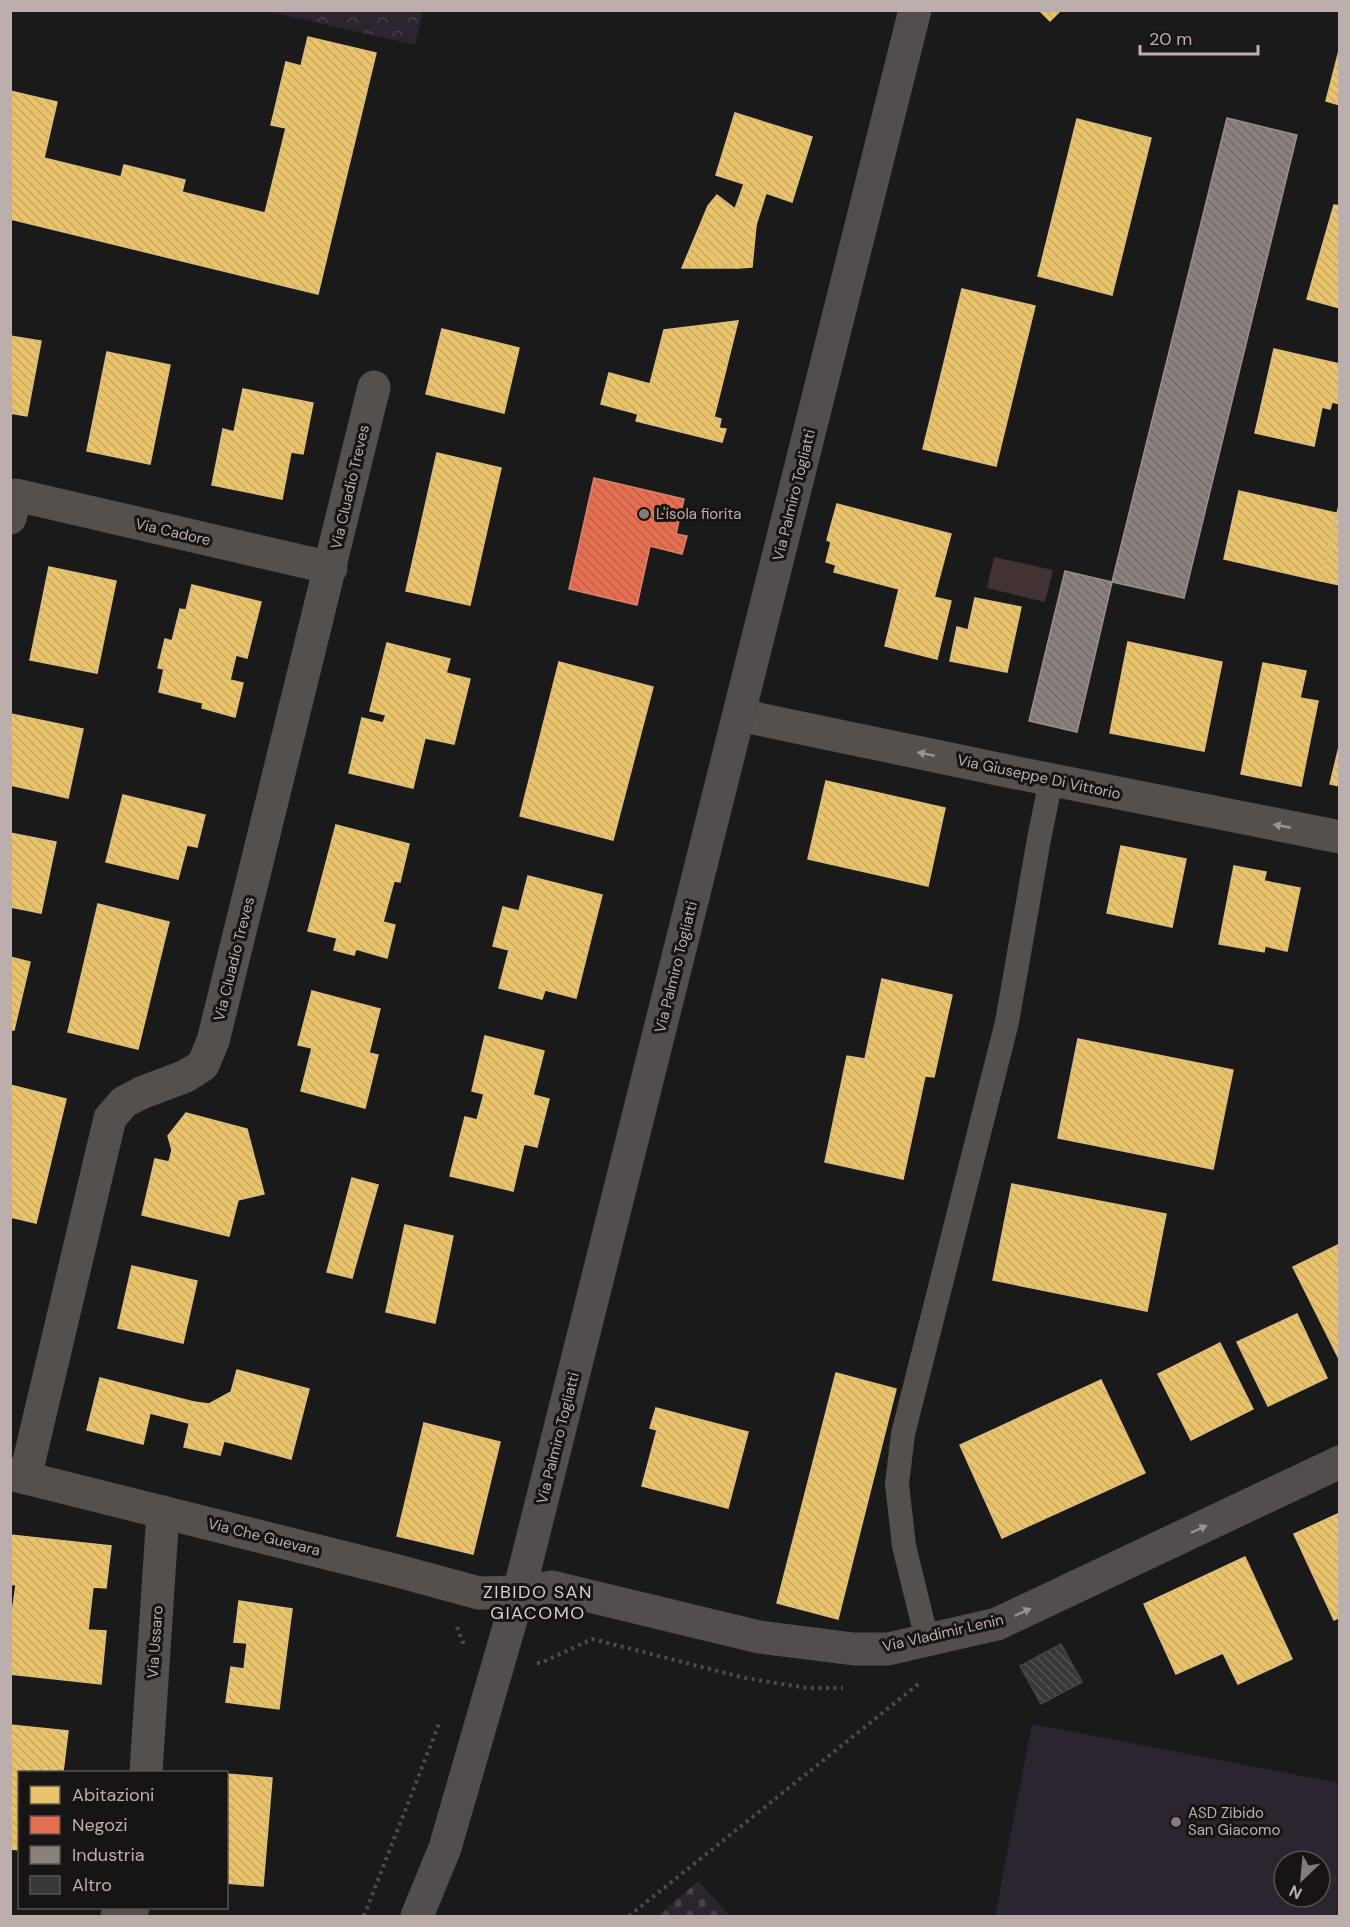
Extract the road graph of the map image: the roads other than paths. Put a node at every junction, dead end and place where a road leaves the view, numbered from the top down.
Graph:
1 (915, 10) edge
2 (374, 387) dead end
3 (12, 502) edge
4 (331, 568) junction
5 (739, 715) junction
6 (1051, 780) junction
7 (1340, 837) edge
8 (1340, 1462) edge
9 (18, 1476) edge
10 (163, 1512) junction
11 (519, 1592) junction
12 (927, 1640) junction
13 (146, 1771) edge
14 (131, 1909) edge
15 (117, 1917) edge
16 (417, 1917) edge

1 - 5 street, Via Palmiro Togliatti
2 - 4 street, Via Cluadio Treves
3 - 4 street, Via Cadore
4 - 9 street, Via Cluadio Treves
6 -> 5 street, Via Giuseppe Di Vittorio
5 - 11 street, Via Palmiro Togliatti
7 -> 6 street, Via Giuseppe Di Vittorio
6 - 12 lane
12 -> 8 street, Via Vladimir Lenin
9 - 10 street, Via Che Guevara
10 - 11 street, Via Che Guevara
10 - 13 street, Via Ussaro
11 - 12 street, Via Vladimir Lenin
11 - 16 street, Via Palmiro Togliatti
14 - 15 street

